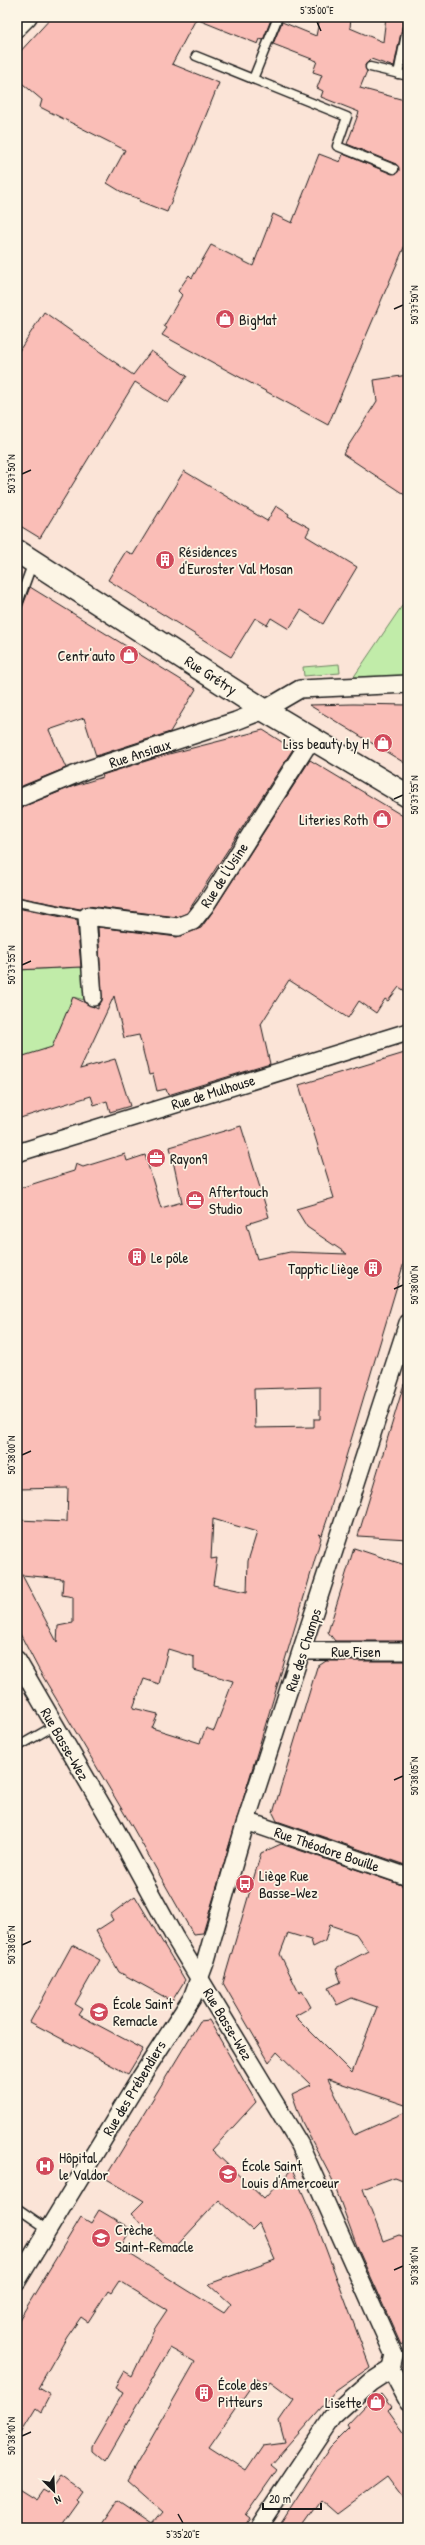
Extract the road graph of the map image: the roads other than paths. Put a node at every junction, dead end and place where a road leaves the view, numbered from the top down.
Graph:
1 (28, 17) edge
2 (278, 17) edge
3 (408, 24) edge
4 (17, 28) edge
5 (196, 56) dead end
6 (370, 67) dead end
7 (398, 74) junction
8 (408, 76) edge
9 (254, 79) junction
10 (394, 169) dead end
11 (25, 556) edge
12 (17, 606) edge
13 (408, 684) edge
14 (264, 710) junction
15 (312, 738) junction
16 (408, 796) edge
17 (17, 799) edge
18 (17, 902) edge
19 (87, 916) junction
20 (93, 997) dead end
21 (408, 1032) edge
22 (17, 1152) edge
23 (408, 1323) edge
24 (303, 1651) junction
25 (408, 1651) edge
26 (17, 1660) edge
27 (54, 1726) junction
28 (19, 1746) dead end
29 (246, 1821) junction
30 (408, 1877) edge
31 (200, 1977) junction
32 (17, 2208) edge
33 (50, 2230) junction
34 (17, 2282) edge
35 (391, 2369) junction
36 (408, 2401) edge
37 (258, 2528) edge

1 - 4 street
2 - 9 lane
3 - 7 lane
5 - 9 lane
6 - 7 lane
7 - 8 lane
9 - 10 lane
11 - 12 lane
11 - 14 street, Rue Grétry
13 - 14 street, Rue Ansiaux
14 - 15 street, Rue Grétry
14 - 17 street, Rue Ansiaux
15 - 16 street, Rue Grétry
15 - 19 street, Rue de l'Usine
18 - 19 lane, Rue de l'Usine
19 - 20 street
21 - 22 street, Rue de Mulhouse
23 - 24 street, Rue des Champs
24 - 25 street, Rue Fisen
24 - 29 street, Rue des Champs
26 - 27 street, Rue Basse-Wez
27 - 28 lane
27 - 31 street, Rue Basse-Wez
29 - 30 street, Rue Théodore Bouille
29 - 31 street, Rue des Champs
31 - 33 street, Rue des Prébendiers
31 - 35 street, Rue Basse-Wez
32 - 33 lane
33 - 34 street, Rue des Prébendiers
35 - 36 street
35 - 37 street

